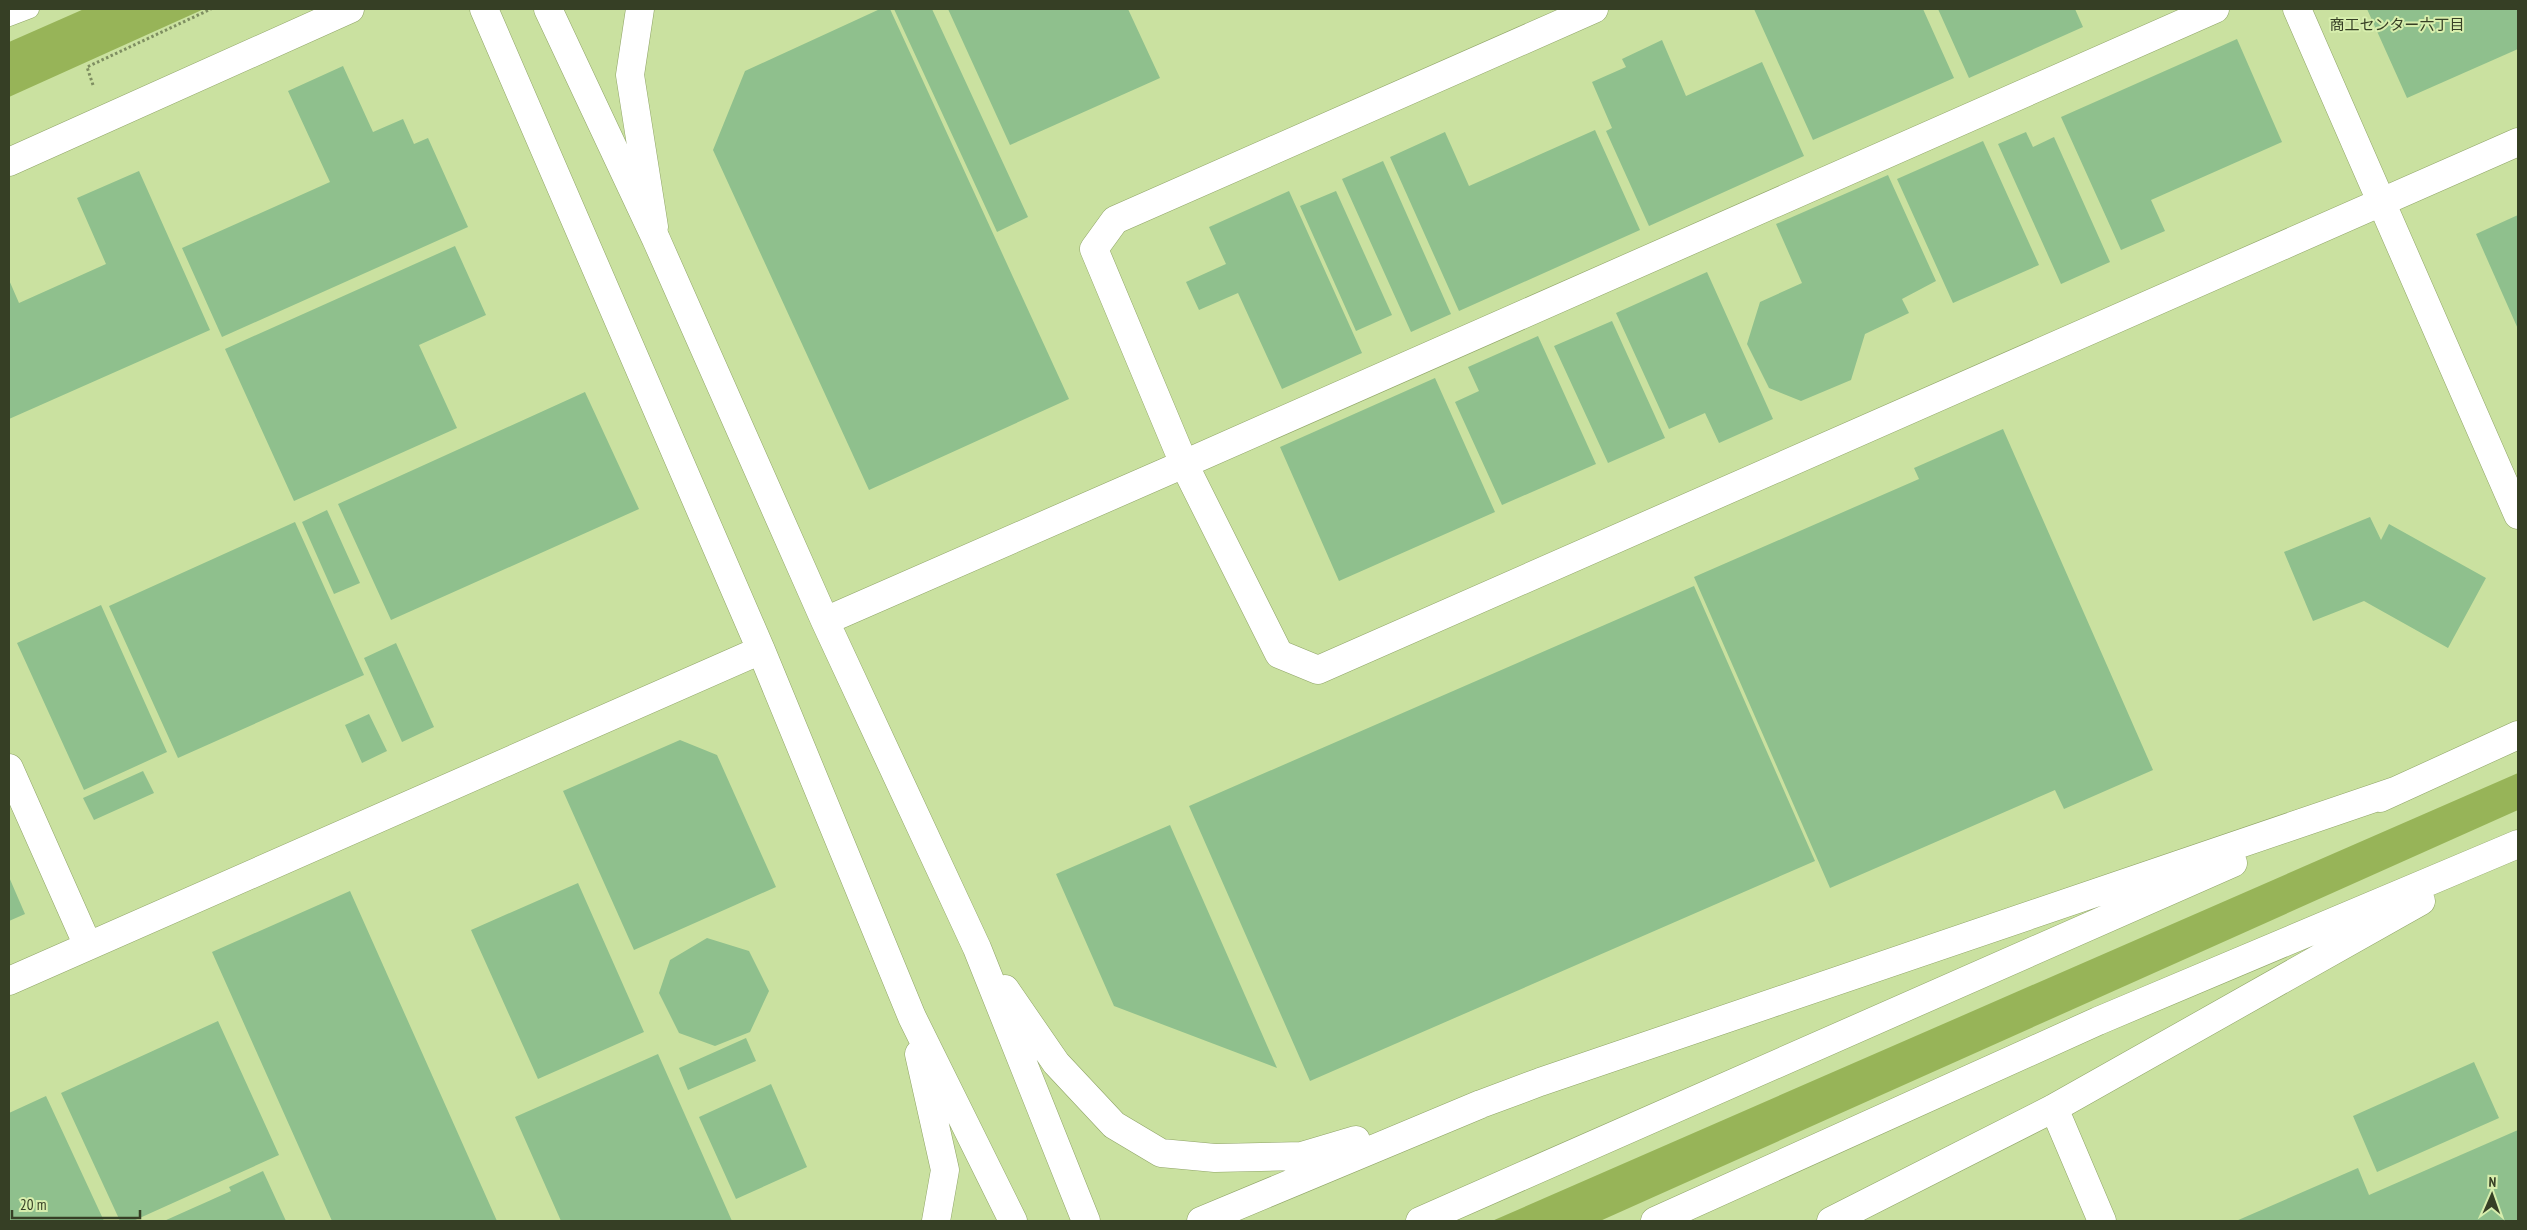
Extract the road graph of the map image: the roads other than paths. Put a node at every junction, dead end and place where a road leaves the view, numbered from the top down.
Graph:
1 (30, 9) edge
2 (350, 9) edge
3 (484, 9) edge
4 (548, 9) edge
5 (640, 9) edge
6 (1594, 9) edge
7 (2215, 9) edge
8 (2297, 9) edge
9 (9, 17) edge
10 (2518, 142) edge
11 (9, 162) edge
12 (2381, 202) junction
13 (656, 239) junction
14 (1184, 464) junction
15 (2518, 515) edge
16 (825, 621) junction
17 (761, 650) junction
18 (2518, 735) edge
19 (9, 768) edge
20 (2395, 791) junction
21 (2518, 845) edge
22 (88, 946) junction
23 (977, 948) junction
24 (9, 981) edge
25 (912, 1017) junction
26 (1481, 1104) junction
27 (2054, 1108) junction
28 (936, 1221) edge
29 (1013, 1221) edge
30 (1086, 1221) edge
31 (1201, 1221) edge
32 (1420, 1221) edge
33 (1655, 1221) edge
34 (1831, 1221) edge
35 (2102, 1221) edge

1 - 9 lane
2 - 11 street
3 - 17 street
4 - 13 street
5 - 13 street
6 - 14 street
7 - 14 street
8 - 12 street
10 - 12 street
12 - 14 street
12 - 15 street
13 - 16 street
14 - 16 street
16 - 23 street
17 - 22 street
17 - 25 street
18 - 20 street
19 - 22 street
20 - 26 street
20 - 32 street
21 - 27 street
21 - 33 street
22 - 24 street
23 - 26 street
23 - 30 street
25 - 28 street
25 - 29 street
26 - 31 street
27 - 34 street
27 - 35 street

